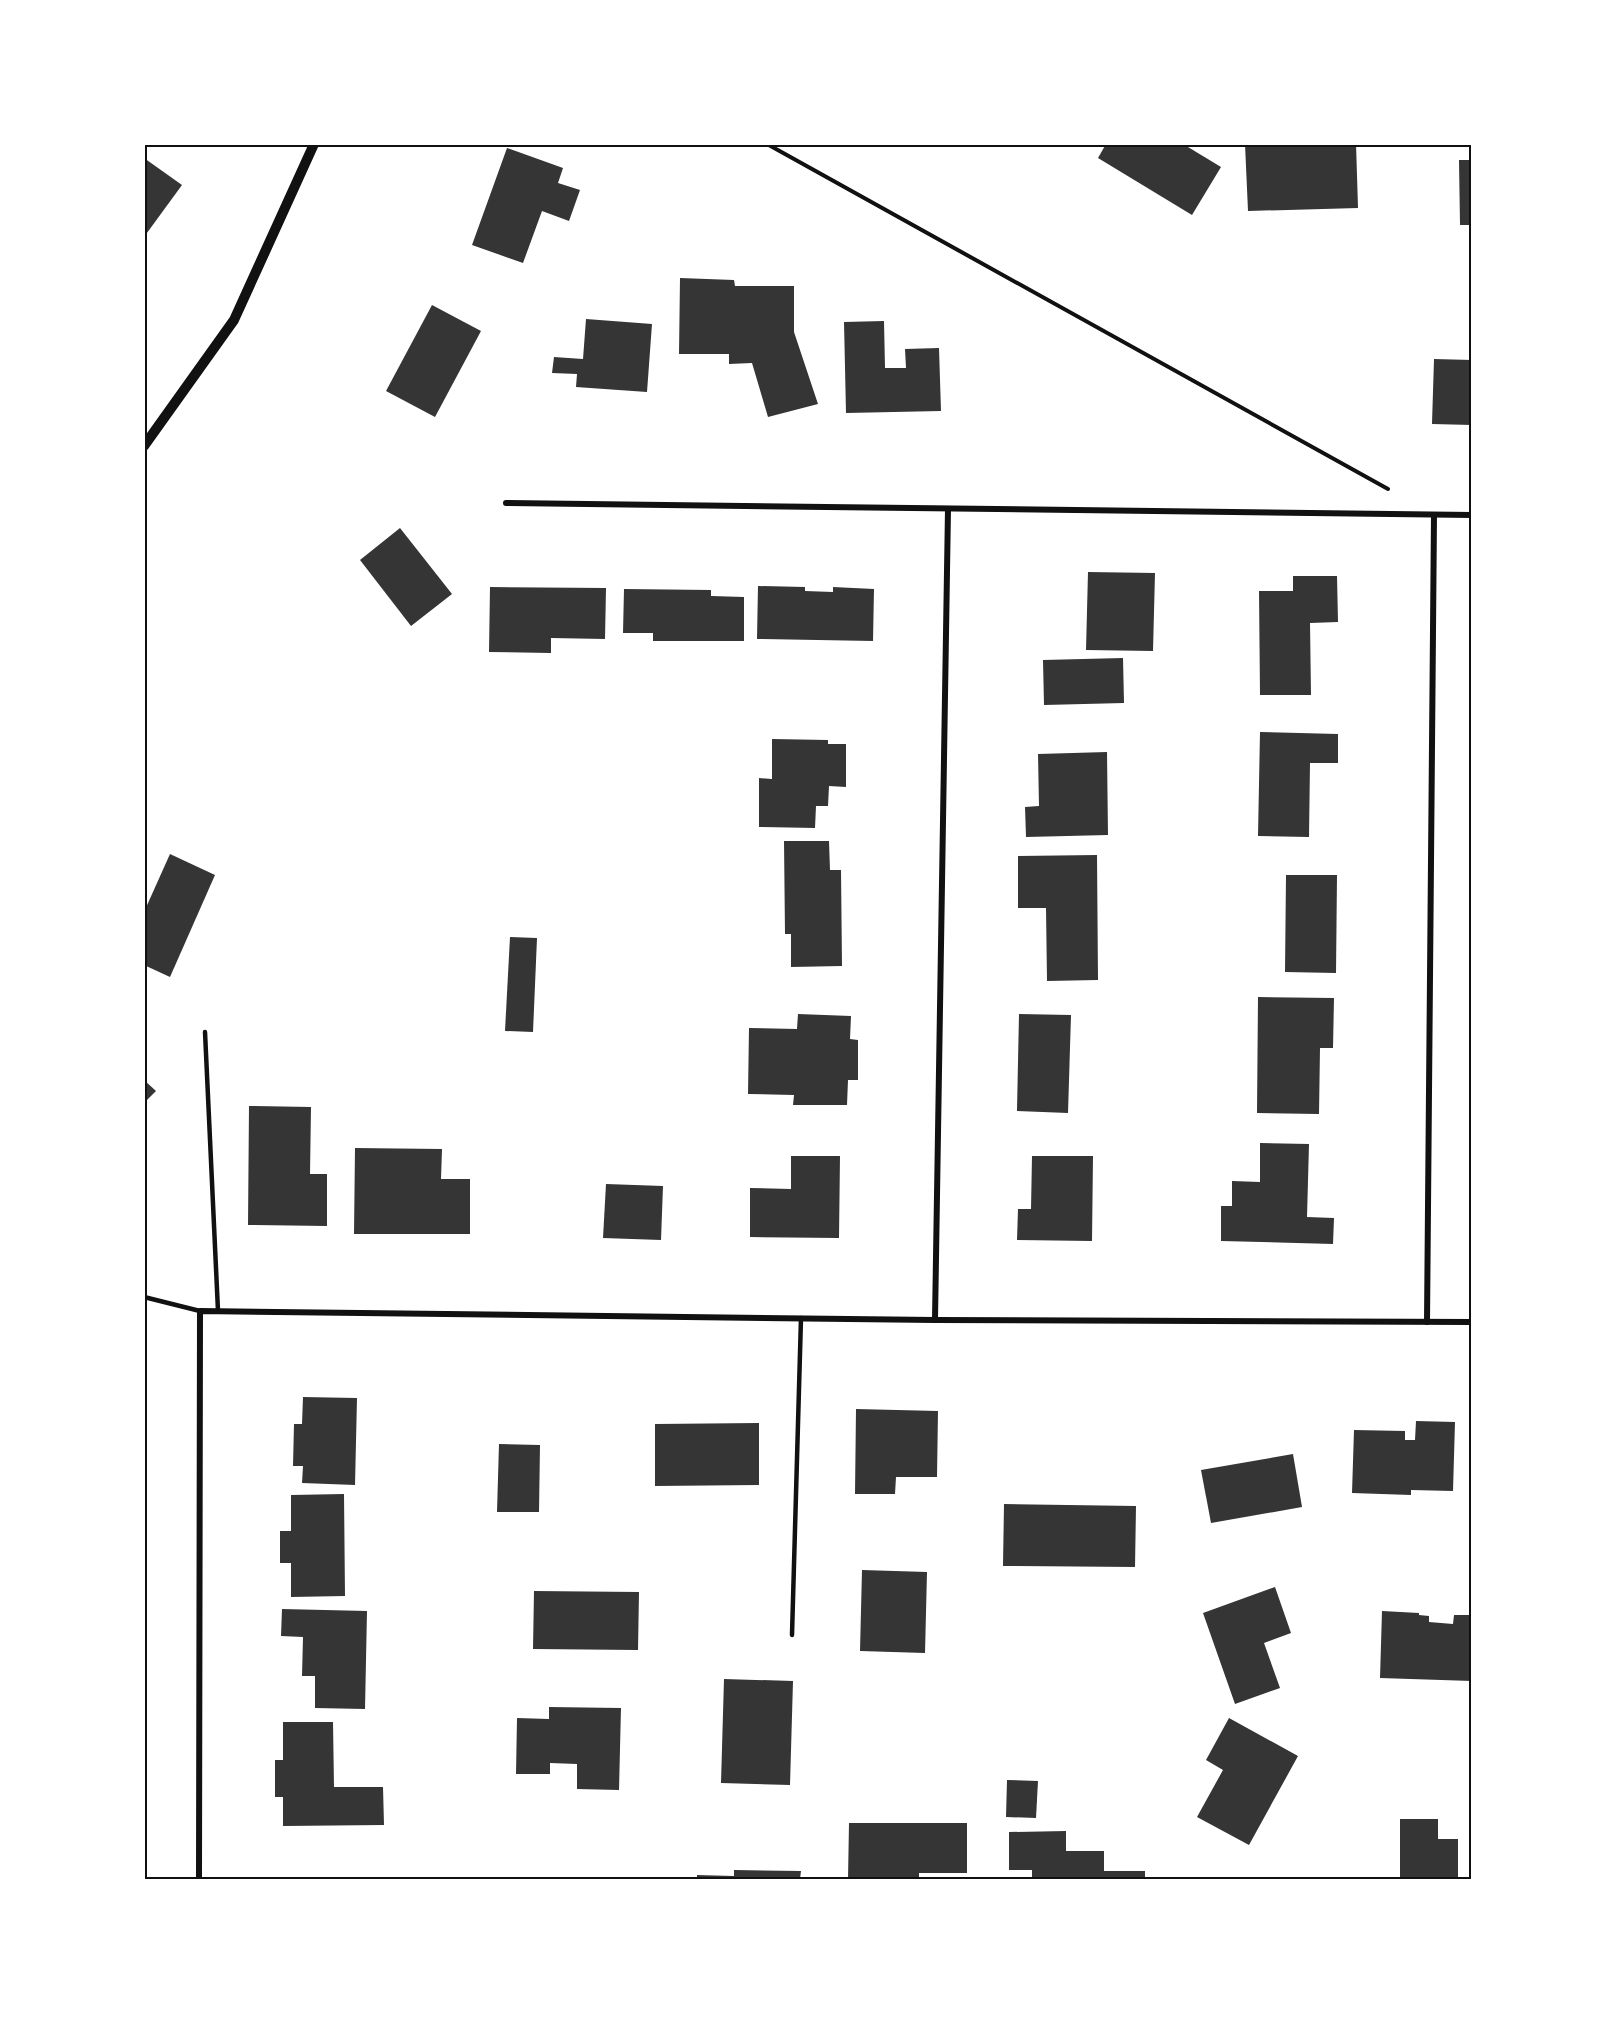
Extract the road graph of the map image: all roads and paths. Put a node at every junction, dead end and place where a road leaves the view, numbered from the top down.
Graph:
1 (314, 144) edge
2 (767, 144) edge
3 (144, 446) edge
4 (1393, 492) dead end
5 (506, 503) dead end
6 (948, 509) junction
7 (1434, 515) junction
8 (1472, 515) edge
9 (205, 1032) dead end
10 (144, 1297) edge
11 (200, 1311) junction
12 (218, 1311) junction
13 (801, 1318) junction
14 (935, 1320) junction
15 (1427, 1322) junction
16 (1472, 1322) edge
17 (792, 1635) dead end
18 (200, 1879) edge

1 - 3 street
2 - 4 path
5 - 6 street
6 - 7 street
6 - 14 street
7 - 8 street
7 - 15 street
9 - 12 lane
10 - 11 lane
11 - 12 street
11 - 18 street
12 - 13 street
13 - 14 street
13 - 17 lane
14 - 15 street
15 - 16 street

